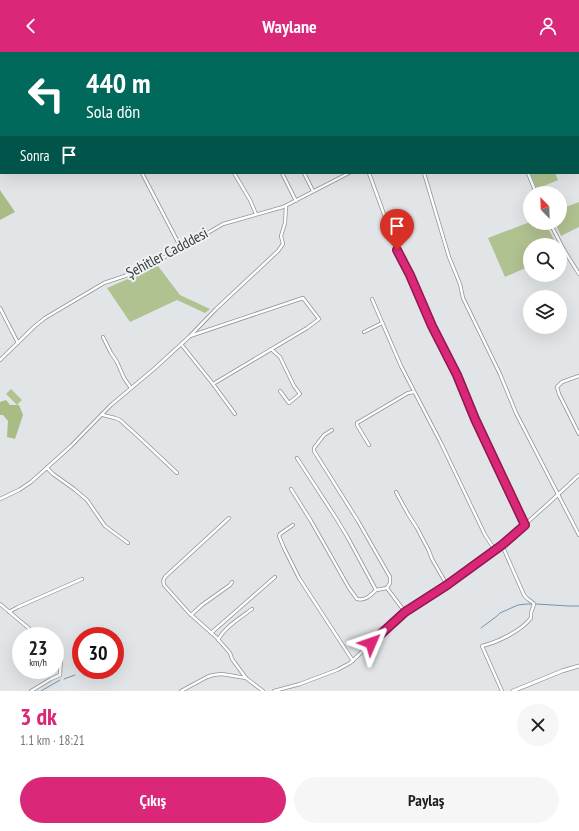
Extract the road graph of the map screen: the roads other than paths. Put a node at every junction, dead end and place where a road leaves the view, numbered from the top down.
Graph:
1 (143, 174) edge
2 (235, 174) edge
3 (282, 174) edge
4 (304, 174) edge
5 (347, 174) edge
6 (369, 174) edge
7 (424, 174) edge
8 (528, 174) edge
9 (533, 186) edge
10 (313, 191) junction
11 (296, 201) junction
12 (286, 206) junction
13 (256, 214) junction
14 (554, 230) edge
15 (181, 248) junction
16 (579, 274) edge
17 (372, 299) dead end
18 (0, 308) edge
19 (382, 323) junction
20 (364, 332) dead end
21 (103, 337) dead end
22 (188, 337) junction
23 (18, 343) junction
24 (181, 344) junction
25 (271, 349) junction
26 (0, 360) edge
27 (579, 376) edge
28 (213, 384) junction
29 (131, 388) junction
30 (280, 391) dead end
31 (414, 392) junction
32 (235, 414) dead end
33 (102, 415) junction
34 (332, 430) dead end
35 (579, 434) edge
36 (369, 445) dead end
37 (296, 458) dead end
38 (47, 468) junction
39 (177, 473) dead end
40 (579, 475) edge
41 (291, 488) dead end
42 (396, 492) dead end
43 (558, 495) junction
44 (0, 499) edge
45 (229, 518) dead end
46 (293, 525) dead end
47 (525, 525) junction
48 (579, 535) edge
49 (128, 543) dead end
50 (502, 545) junction
51 (494, 550) junction
52 (275, 577) dead end
53 (82, 579) dead end
54 (232, 582) dead end
55 (447, 585) junction
56 (387, 588) junction
57 (376, 590) junction
58 (0, 604) edge
59 (252, 609) dead end
60 (9, 612) junction
61 (405, 612) junction
62 (191, 615) junction
63 (27, 627) edge
64 (210, 633) junction
65 (218, 640) junction
66 (352, 661) junction
67 (579, 666) edge
68 (246, 678) junction
69 (51, 679) edge
70 (31, 691) edge
71 (181, 691) edge
72 (263, 691) edge
73 (274, 691) edge
74 (502, 691) edge
75 (513, 691) edge

1 - 15 street
2 - 13 street
3 - 11 street
4 - 10 street
5 - 10 street, Şehitler Cadddesi
6 - 47 street
7 - 43 street
8 - 9 street
10 - 11 street, Şehitler Cadddesi
11 - 12 street, Şehitler Cadddesi
12 - 13 street, Şehitler Cadddesi
12 - 22 street
13 - 15 street, Şehitler Cadddesi
14 - 16 street
15 - 23 street, Şehitler Cadddesi
17 - 19 street
18 - 23 street
19 - 20 street
19 - 31 street
21 - 29 street
22 - 24 street
22 - 25 street
23 - 26 street, Şehitler Cadddesi
24 - 28 street
24 - 29 street
25 - 28 street
25 - 30 street
27 - 35 street
28 - 32 street
29 - 33 street
31 - 36 street
31 - 51 street
33 - 38 street
33 - 39 street
34 - 56 street
37 - 57 street
38 - 44 street
38 - 49 street
40 - 43 street
41 - 57 street
42 - 55 street
43 - 47 street
43 - 48 street
45 - 62 street
46 - 66 street
47 - 50 street
50 - 51 street
50 - 74 street
51 - 55 street
52 - 64 street
53 - 60 street
54 - 62 street
55 - 61 street
56 - 57 street
56 - 61 street
58 - 60 street
59 - 65 street
60 - 63 street
61 - 66 street
62 - 64 street
64 - 65 street
65 - 68 street
66 - 73 street
67 - 75 street
68 - 71 street
68 - 72 street
69 - 70 street

